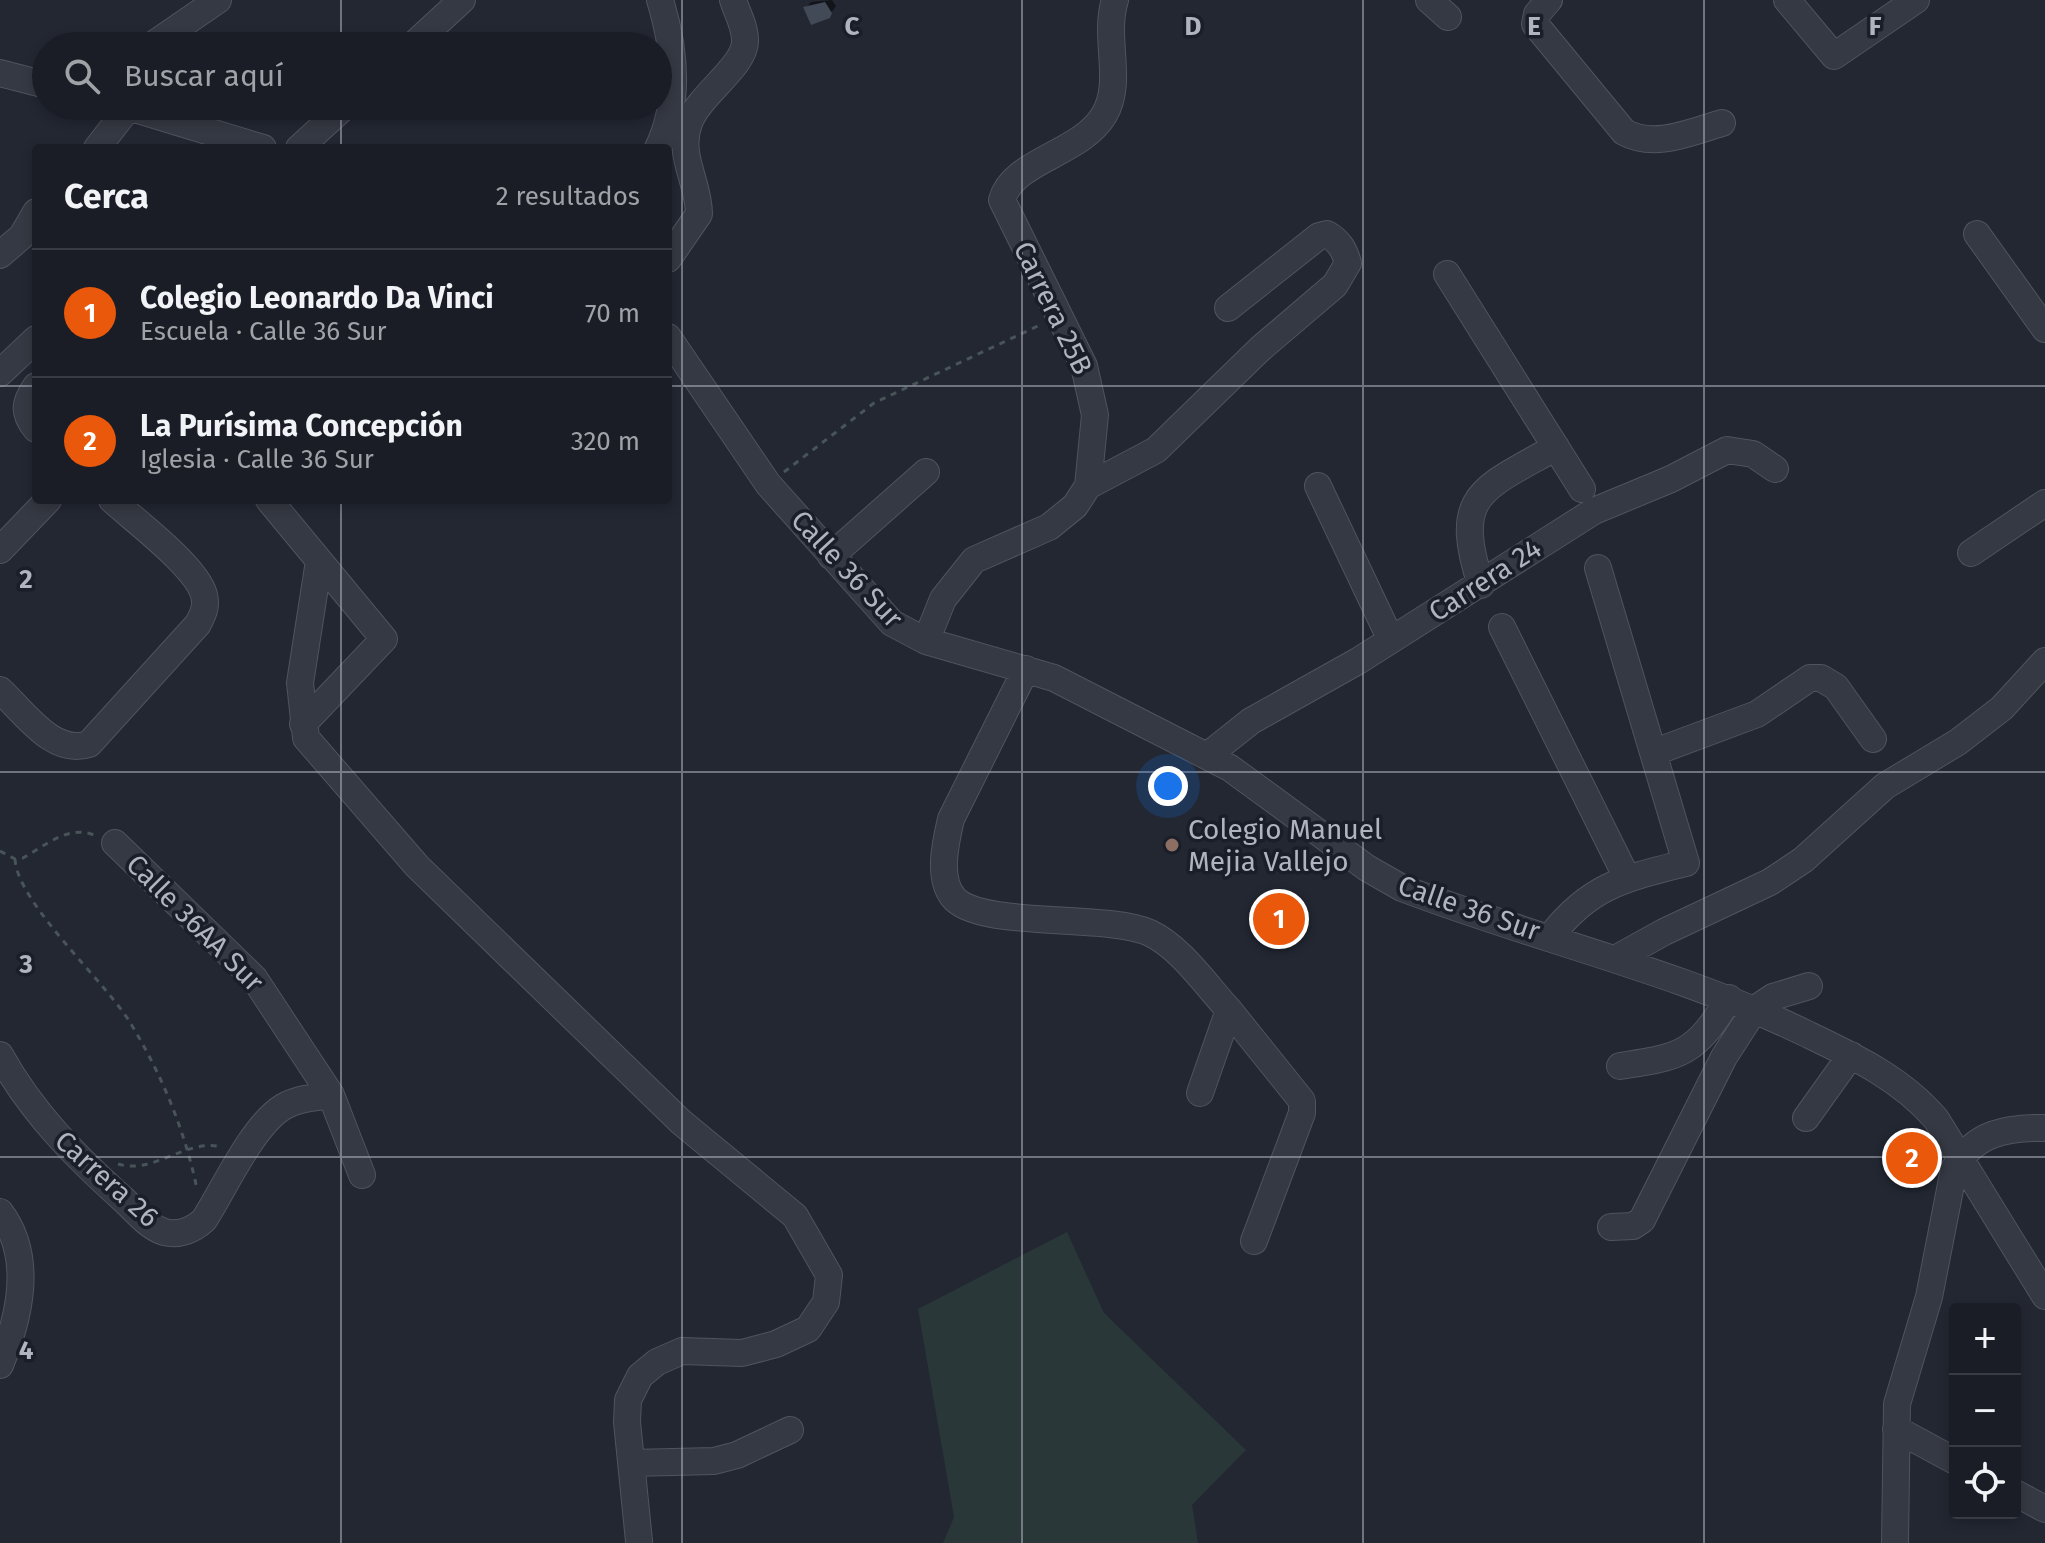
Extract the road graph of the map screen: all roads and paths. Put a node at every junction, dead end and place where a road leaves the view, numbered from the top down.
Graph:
1 (218, 0) edge
2 (462, 0) edge
3 (660, 0) edge
4 (733, 0) edge
5 (1115, 0) edge
6 (1549, 0) edge
7 (1787, 0) edge
8 (1910, 2) edge
9 (171, 32) edge
10 (427, 32) edge
11 (666, 32) edge
12 (672, 63) edge
13 (0, 73) edge
14 (32, 81) edge
15 (672, 105) edge
16 (117, 120) edge
17 (170, 120) edge
18 (330, 120) edge
19 (667, 120) edge
20 (1722, 123) dead end
21 (100, 144) edge
22 (250, 144) edge
23 (303, 144) edge
24 (659, 144) edge
25 (32, 219) edge
26 (1977, 234) dead end
27 (672, 253) edge
28 (0, 255) edge
29 (1447, 274) dead end
30 (1228, 308) dead end
31 (1061, 315) junction
32 (2045, 329) edge
33 (32, 343) edge
34 (672, 343) edge
35 (0, 373) edge
36 (32, 392) edge
37 (32, 423) edge
38 (1556, 447) junction
39 (1775, 469) dead end
40 (926, 472) dead end
41 (768, 484) junction
42 (1088, 486) junction
43 (1318, 486) dead end
44 (1582, 489) dead end
45 (2045, 503) edge
46 (44, 504) edge
47 (116, 504) edge
48 (272, 504) edge
49 (0, 550) edge
50 (1971, 553) dead end
51 (831, 556) junction
52 (319, 561) junction
53 (1598, 568) dead end
54 (1481, 585) junction
55 (1502, 627) dead end
56 (1391, 640) junction
57 (926, 641) junction
58 (2045, 661) edge
59 (1026, 669) junction
60 (0, 690) edge
61 (303, 724) junction
62 (1873, 739) dead end
63 (1655, 752) junction
64 (1207, 756) junction
65 (115, 843) joint
66 (0, 851) edge
67 (15, 859) junction
68 (1627, 878) junction
69 (1551, 936) junction
70 (1617, 958) junction
71 (1809, 986) dead end
72 (1729, 998) junction
73 (1755, 1009) junction
74 (1229, 1010) junction
75 (0, 1055) edge
76 (1851, 1055) junction
77 (1620, 1066) dead end
78 (1200, 1093) dead end
79 (331, 1095) junction
80 (1806, 1118) dead end
81 (2045, 1128) edge
82 (187, 1149) junction
83 (246, 1153) junction
84 (1961, 1155) junction
85 (110, 1162) dead end
86 (362, 1175) dead end
87 (0, 1212) edge
88 (204, 1220) junction
89 (1611, 1227) dead end
90 (1254, 1241) dead end
91 (2045, 1296) edge
92 (0, 1365) edge
93 (1896, 1429) junction
94 (790, 1430) dead end
95 (1949, 1458) edge
96 (631, 1463) junction
97 (2021, 1496) edge
98 (2045, 1509) edge
99 (639, 1541) edge
100 (1895, 1543) edge

1 - 9 street
2 - 10 street
3 - 11 street
4 - 27 street
5 - 31 street, Carrera 25B
6 - 20 street
7 - 8 street
12 - 15 street
13 - 14 street
16 - 21 street
17 - 22 street
18 - 23 street
19 - 24 street
25 - 28 street
26 - 32 street
29 - 38 street
30 - 42 street
31 - 41 path
31 - 42 street, Carrera 25B
33 - 35 street
34 - 41 street, Calle 36 Sur
36 - 37 street
38 - 44 street
38 - 54 street
39 - 54 street, Carrera 24
40 - 51 street
41 - 51 street, Calle 36 Sur
42 - 57 street
43 - 56 street
45 - 50 street
46 - 49 street
47 - 60 street
48 - 52 street
51 - 57 street, Calle 36 Sur
52 - 61 street
52 - 61 street
53 - 63 street
54 - 56 street, Carrera 24
55 - 68 street
56 - 64 street, Carrera 24
57 - 59 street, Calle 36 Sur
58 - 70 street
59 - 64 street, Calle 36 Sur
59 - 74 street
61 - 96 street
62 - 63 street
63 - 68 street
64 - 69 street, Calle 36 Sur
65 - 67 path
65 - 79 street, Calle 36AA Sur
66 - 67 path
67 - 82 path
68 - 69 street
69 - 70 street, Calle 36 Sur
70 - 72 street, Calle 36 Sur
71 - 73 street
72 - 73 street, Calle 36 Sur
72 - 77 street
73 - 76 street, Calle 36 Sur
73 - 89 street
74 - 78 street
74 - 90 street
75 - 88 street, Carrera 26
76 - 80 street
76 - 84 street, Calle 36 Sur
79 - 83 street, Carrera 26
79 - 86 street, Calle 36AA Sur
81 - 84 street
82 - 83 path
82 - 85 path
82 - 88 path
83 - 88 street, Carrera 26
84 - 91 street, Calle 36 Sur
84 - 93 street
87 - 92 street
93 - 95 street
93 - 100 street
94 - 96 street
96 - 99 street
97 - 98 street

